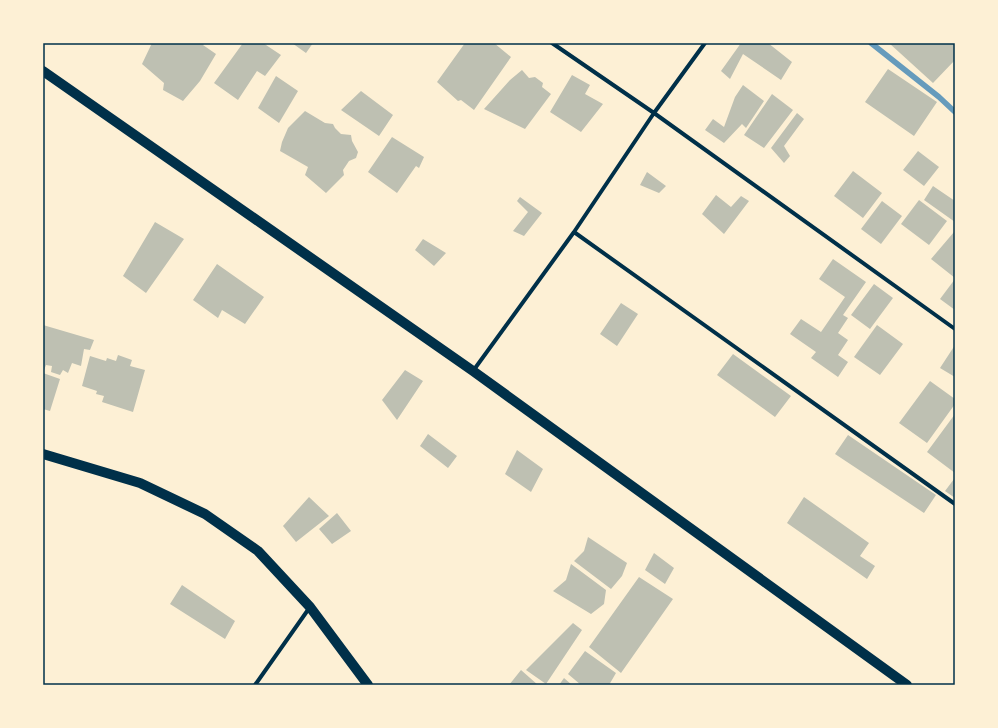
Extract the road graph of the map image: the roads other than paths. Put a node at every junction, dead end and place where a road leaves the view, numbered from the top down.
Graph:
1 (552, 43) edge
2 (705, 43) edge
3 (43, 71) edge
4 (654, 113) junction
5 (574, 232) junction
6 (955, 329) edge
7 (473, 371) junction
8 (43, 454) edge
9 (955, 504) edge
10 (310, 607) junction
11 (255, 685) edge
12 (368, 685) edge
13 (907, 685) edge

1 - 4 street
2 - 4 street
3 - 7 main road
4 - 5 street
4 - 6 street
5 - 7 street
5 - 9 street
7 - 13 main road
8 - 10 main road
10 - 11 street
10 - 12 main road

